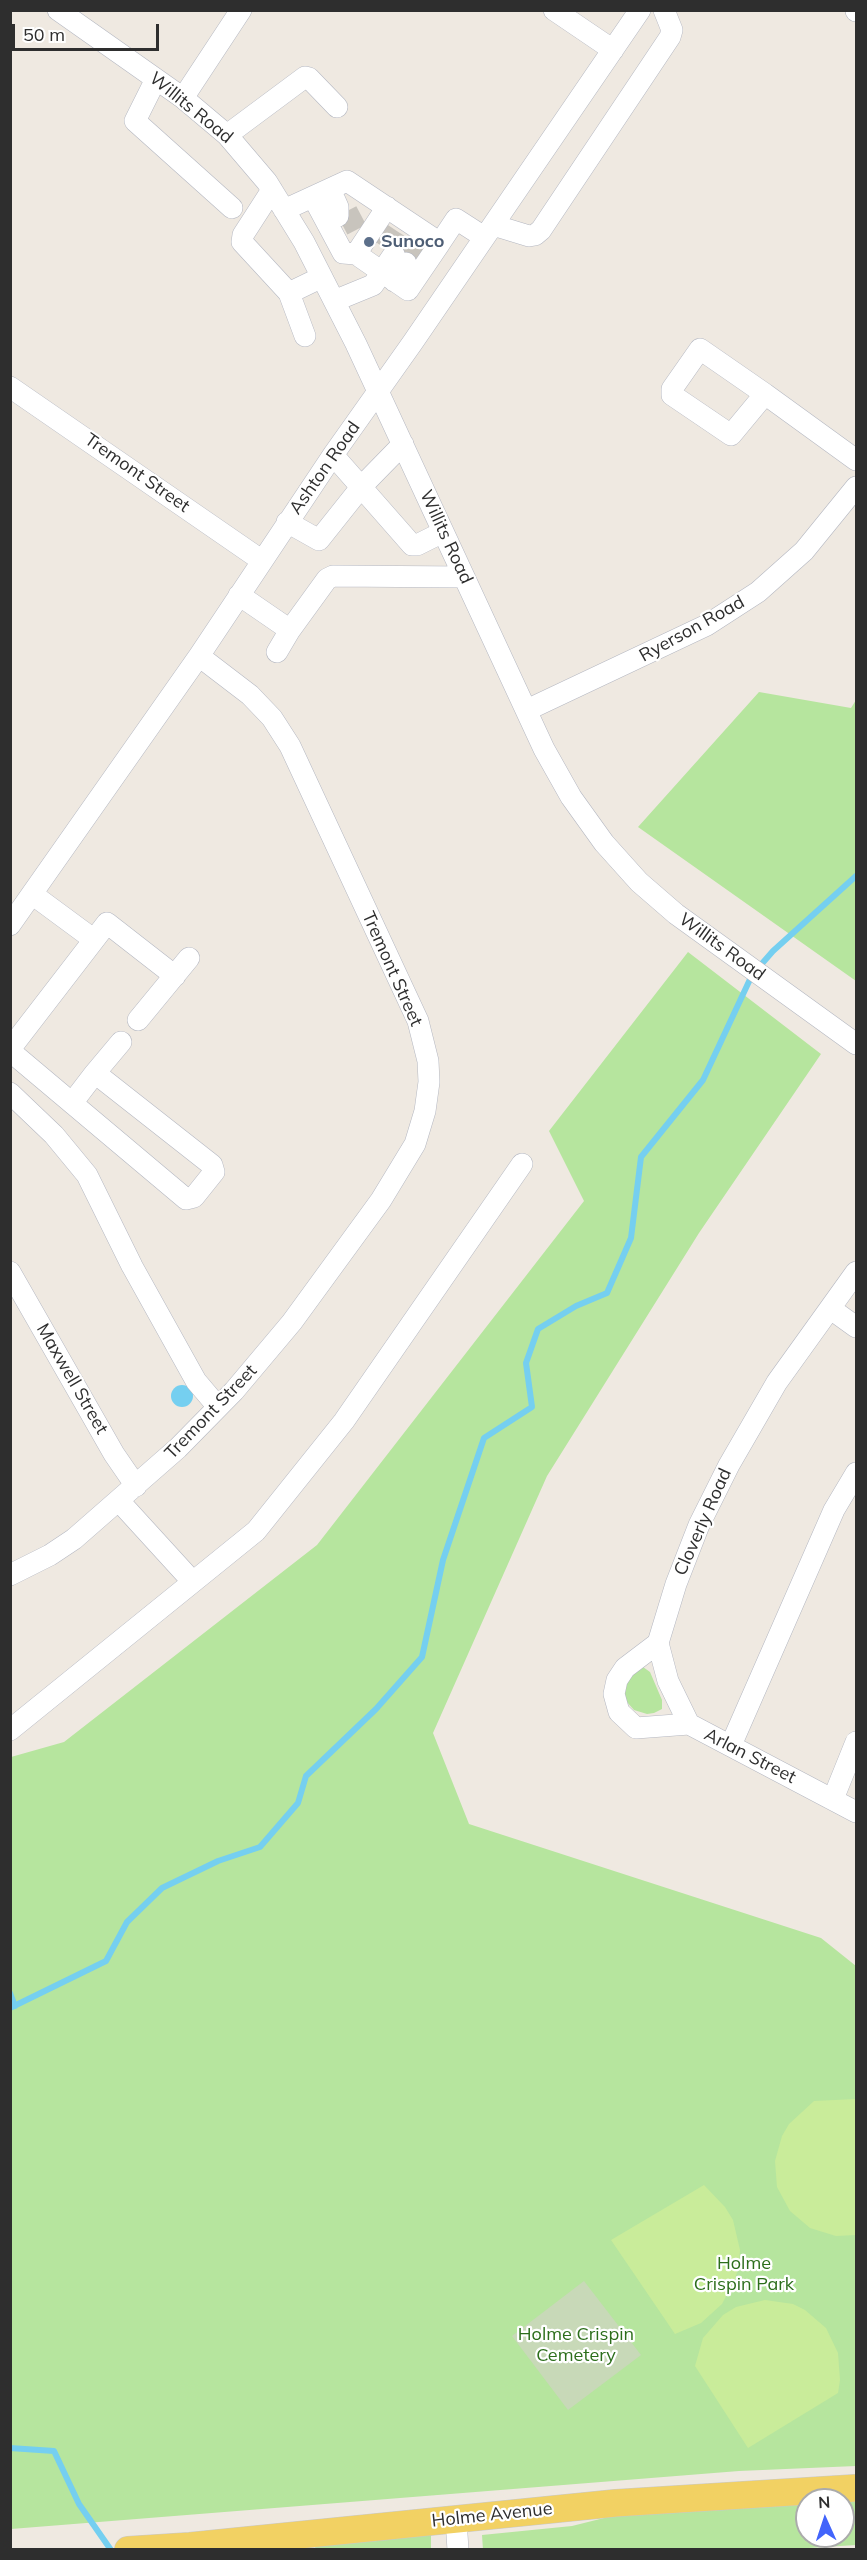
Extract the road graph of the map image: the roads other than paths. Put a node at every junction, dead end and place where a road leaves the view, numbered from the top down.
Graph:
1 (58, 10) edge
2 (241, 10) edge
3 (640, 10) edge
4 (664, 10) edge
5 (557, 11) edge
6 (613, 50) junction
7 (156, 78) junction
8 (183, 98) junction
9 (338, 106) dead end
10 (227, 135) junction
11 (272, 190) junction
12 (333, 204) junction
13 (232, 208) dead end
14 (284, 210) junction
15 (411, 228) junction
16 (489, 231) junction
17 (376, 257) junction
18 (322, 277) junction
19 (289, 293) junction
20 (334, 301) junction
21 (436, 309) junction
22 (305, 336) dead end
23 (10, 387) edge
24 (378, 391) junction
25 (765, 394) dead end
26 (403, 444) junction
27 (333, 455) junction
28 (856, 460) edge
29 (362, 486) junction
30 (856, 487) edge
31 (287, 522) junction
32 (443, 532) junction
33 (261, 560) junction
34 (464, 577) junction
35 (239, 595) junction
36 (290, 630) junction
37 (277, 652) dead end
38 (199, 656) junction
39 (526, 710) junction
40 (32, 894) junction
41 (10, 925) edge
42 (93, 939) junction
43 (189, 958) dead end
44 (175, 976) junction
45 (138, 1020) dead end
46 (121, 1042) dead end
47 (856, 1044) edge
48 (10, 1051) edge
49 (95, 1073) junction
50 (10, 1094) edge
51 (72, 1102) junction
52 (522, 1164) dead end
53 (10, 1272) edge
54 (856, 1272) edge
55 (831, 1309) junction
56 (856, 1327) edge
57 (218, 1407) junction
58 (856, 1473) edge
59 (136, 1485) junction
60 (119, 1501) junction
61 (10, 1575) edge
62 (192, 1581) junction
63 (658, 1643) junction
64 (689, 1724) junction
65 (10, 1730) edge
66 (856, 1742) edge
67 (731, 1745) junction
68 (832, 1799) junction
69 (856, 1812) edge
70 (856, 2488) edge
71 (456, 2519) junction
72 (128, 2550) edge
73 (458, 2550) edge

1 - 7 street, Willits Road
2 - 8 street
3 - 6 street, Ashton Road
4 - 16 street
5 - 6 street
6 - 16 street, Ashton Road
7 - 8 street, Willits Road
7 - 13 street
8 - 10 street, Willits Road
9 - 10 street
10 - 11 street, Willits Road
11 - 14 street, Willits Road
11 - 19 street
12 - 14 street
12 - 15 street
12 - 17 street
14 - 18 street, Willits Road
15 - 16 street
15 - 17 street
15 - 17 street
16 - 21 street, Ashton Road
17 - 20 street
17 - 21 street
18 - 19 street
18 - 20 street, Willits Road
19 - 22 street
20 - 24 street, Willits Road
21 - 24 street, Ashton Road
23 - 33 street, Tremont Street
24 - 26 street, Willits Road
24 - 27 street, Ashton Road
25 - 28 street
26 - 29 street
26 - 32 street, Willits Road
27 - 29 street
27 - 31 street, Ashton Road
29 - 31 street
29 - 32 street
30 - 39 street, Ryerson Road
31 - 33 street, Ashton Road
32 - 34 street, Willits Road
33 - 35 street, Ashton Road
34 - 36 street
34 - 39 street, Willits Road
35 - 36 street
35 - 38 street, Ashton Road
36 - 37 street
38 - 40 street, Ashton Road
38 - 57 street, Tremont Street
39 - 47 street, Willits Road
40 - 41 street, Ashton Road
40 - 42 street
42 - 44 street
42 - 48 street
43 - 44 street
44 - 45 street
46 - 49 street
48 - 51 street
49 - 51 street
49 - 51 street
50 - 57 street
52 - 62 street
53 - 59 street, Maxwell Street
54 - 55 street, Cloverly Road
55 - 56 street
55 - 63 street, Cloverly Road
57 - 59 street, Tremont Street
58 - 67 street
59 - 60 street, Tremont Street
60 - 61 street, Tremont Street
60 - 62 street
62 - 65 street
63 - 64 street, Arlan Street
63 - 64 street
64 - 67 street, Arlan Street
66 - 68 street
67 - 68 street, Arlan Street
68 - 69 street, Arlan Street
70 - 71 main road, Holme Avenue
71 - 72 main road, Holme Avenue
71 - 73 street

